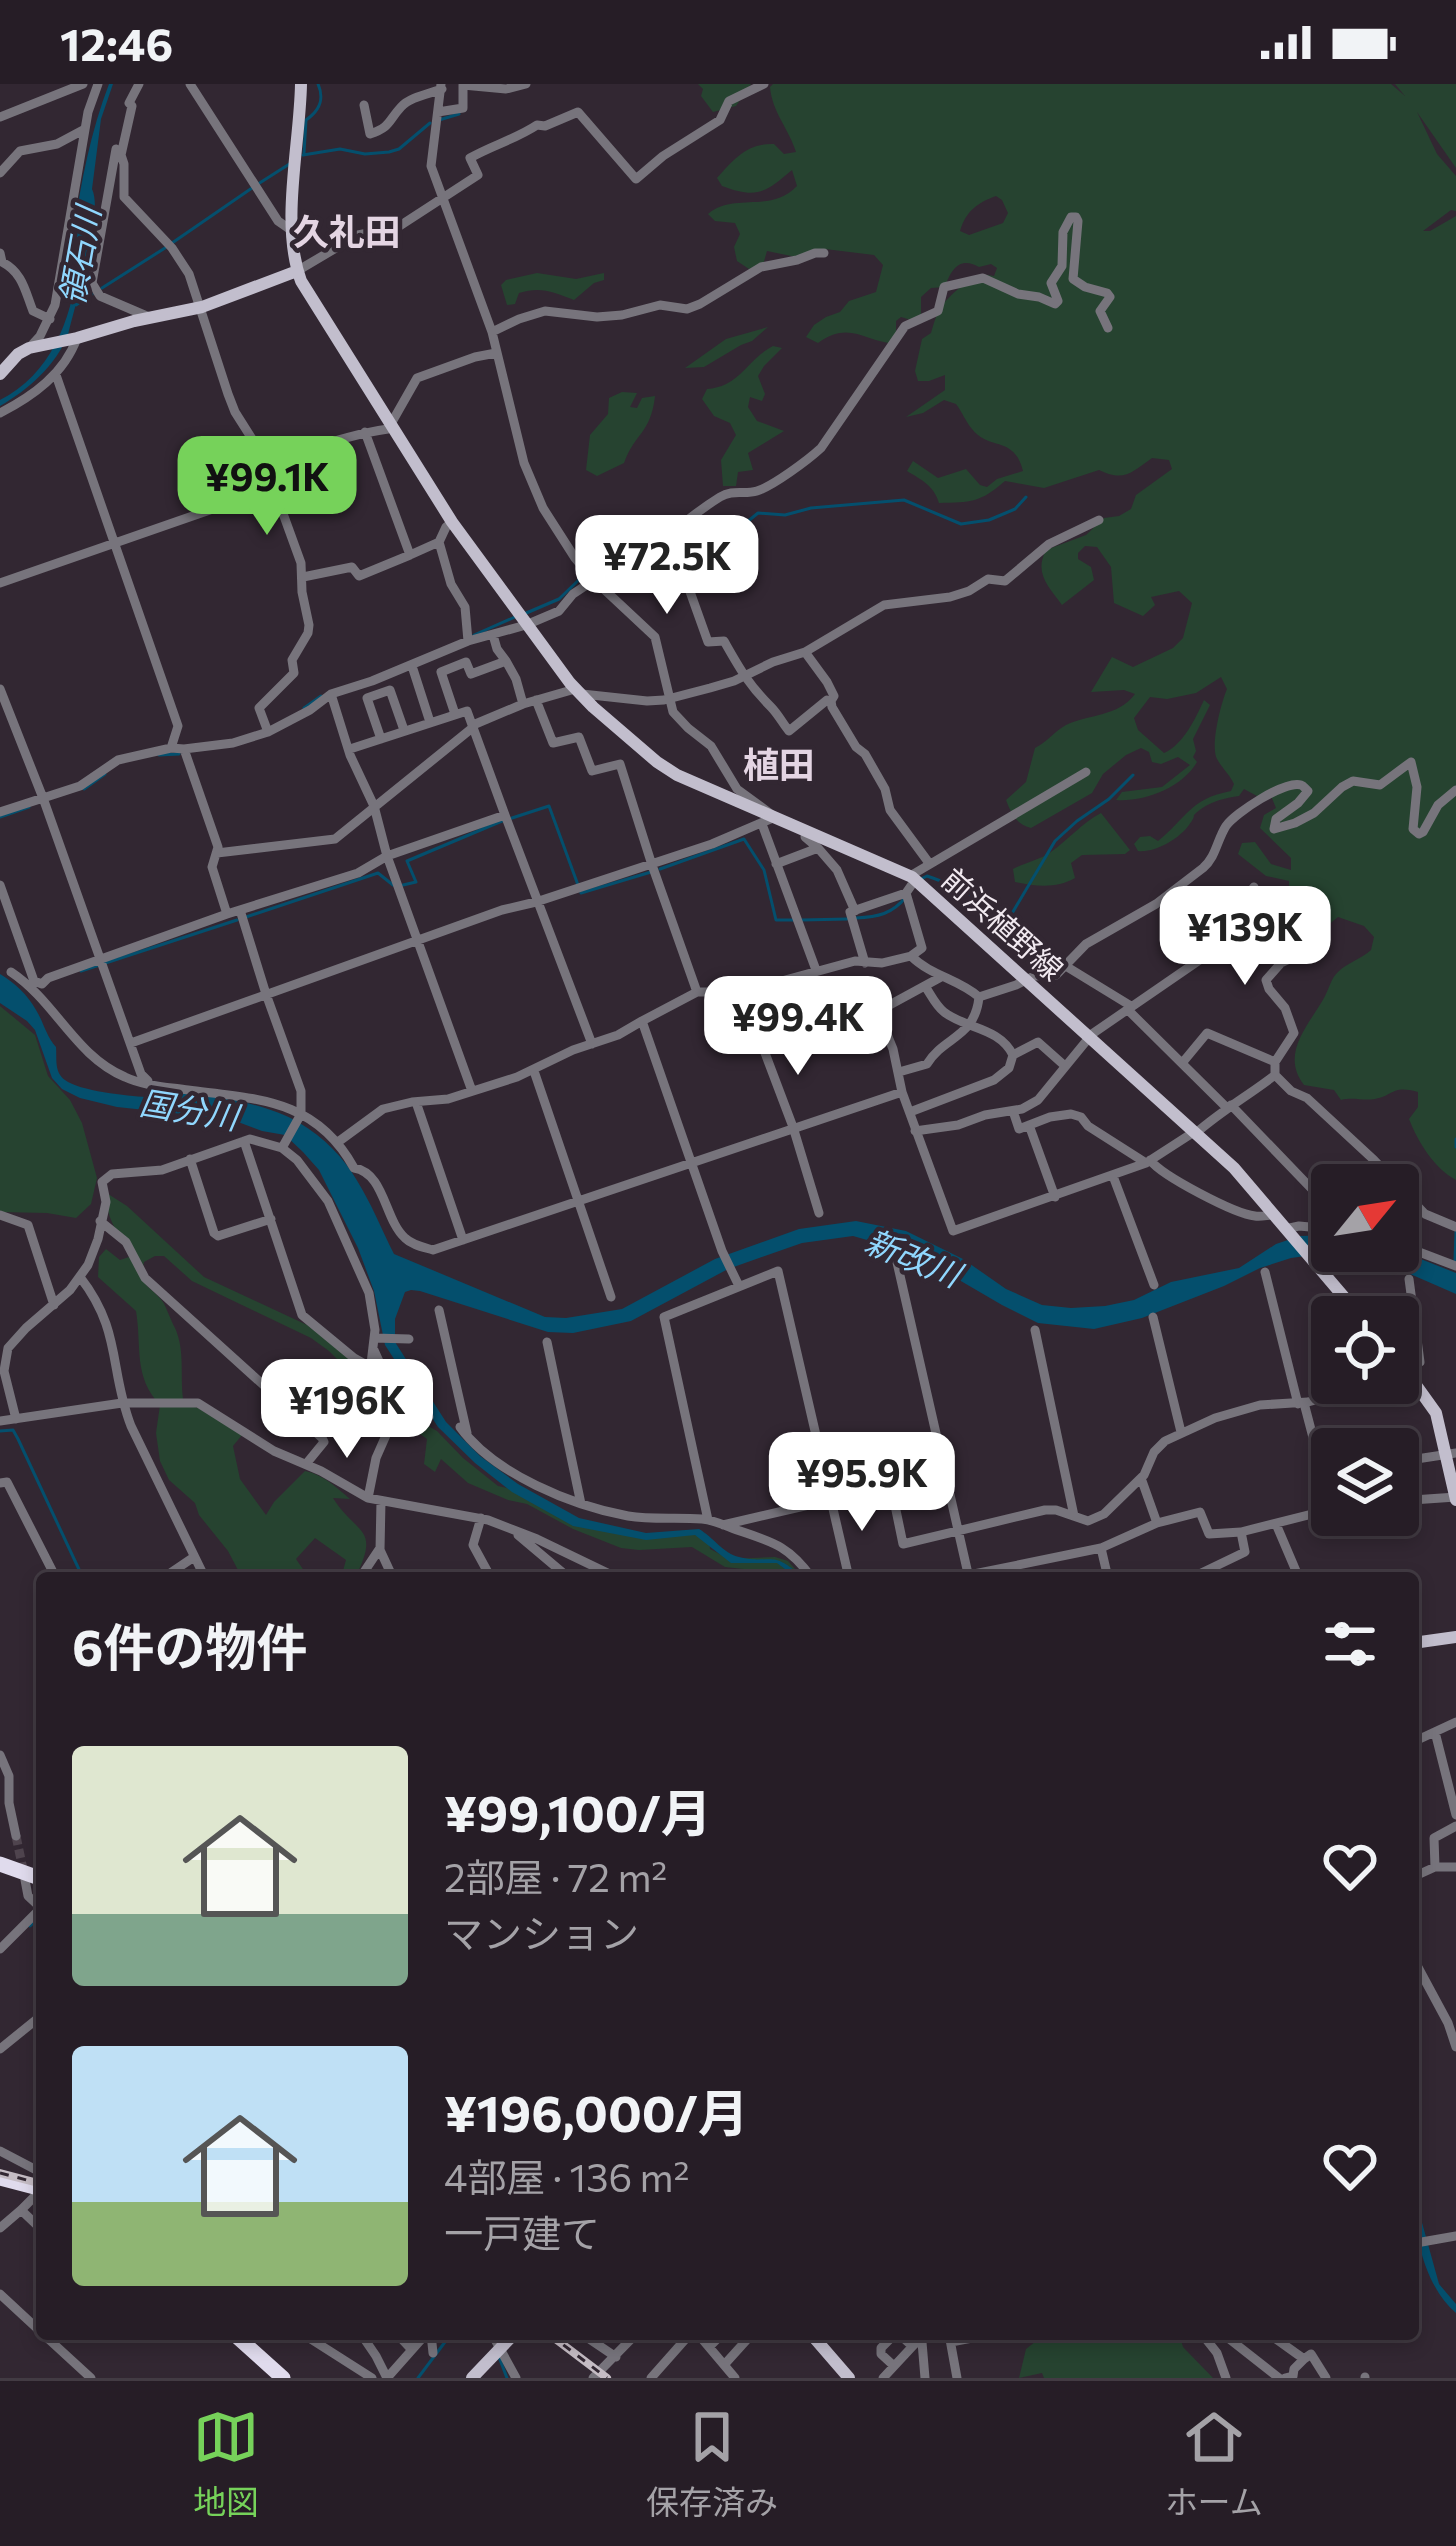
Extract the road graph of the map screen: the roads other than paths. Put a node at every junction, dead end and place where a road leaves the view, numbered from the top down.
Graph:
1 (83, 84) edge
2 (98, 84) edge
3 (140, 84) edge
4 (190, 84) edge
5 (301, 84) edge
6 (526, 84) edge
7 (764, 84) edge
8 (441, 87) edge
9 (129, 103) junction
10 (364, 105) dead end
11 (437, 112) junction
12 (0, 117) edge
13 (85, 129) junction
14 (0, 173) edge
15 (442, 198) junction
16 (291, 230) junction
17 (0, 253) edge
18 (824, 253) dead end
19 (297, 271) junction
20 (202, 307) junction
21 (152, 317) junction
22 (50, 319) junction
23 (1108, 328) dead end
24 (492, 332) junction
25 (75, 338) junction
26 (32, 348) junction
27 (496, 353) junction
28 (0, 374) edge
29 (56, 375) junction
30 (0, 413) edge
31 (390, 425) junction
32 (364, 432) junction
33 (264, 462) junction
34 (273, 488) junction
35 (1100, 520) dead end
36 (452, 522) junction
37 (115, 542) junction
38 (439, 542) junction
39 (410, 555) junction
40 (630, 570) junction
41 (303, 577) junction
42 (593, 579) junction
43 (0, 583) edge
44 (526, 625) junction
45 (493, 635) junction
46 (468, 641) junction
47 (805, 652) junction
48 (506, 661) junction
49 (412, 666) junction
50 (742, 676) junction
51 (0, 688) edge
52 (577, 692) junction
53 (331, 694) junction
54 (670, 699) junction
55 (536, 700) junction
56 (831, 701) junction
57 (523, 704) junction
58 (455, 714) junction
59 (430, 722) junction
60 (473, 725) junction
61 (404, 730) junction
62 (268, 732) junction
63 (381, 739) junction
64 (171, 748) junction
65 (184, 749) junction
66 (350, 749) junction
67 (1086, 772) dead end
68 (1456, 790) edge
69 (43, 798) junction
70 (374, 806) junction
71 (0, 812) edge
72 (505, 815) junction
73 (768, 820) junction
74 (806, 830) junction
75 (818, 848) junction
76 (217, 853) junction
77 (387, 856) junction
78 (929, 863) junction
79 (776, 864) junction
80 (652, 865) junction
81 (912, 878) junction
82 (0, 885) edge
83 (1181, 885) junction
84 (1254, 887) dead end
85 (906, 893) junction
86 (536, 902) junction
87 (240, 910) junction
88 (855, 911) junction
89 (227, 914) junction
90 (1222, 930) junction
91 (417, 941) junction
92 (911, 956) junction
93 (1296, 956) dead end
94 (100, 959) junction
95 (865, 963) junction
96 (1064, 965) junction
97 (816, 970) junction
98 (10, 972) dead end
99 (941, 977) junction
100 (1026, 980) junction
101 (774, 983) junction
102 (925, 986) junction
103 (698, 992) junction
104 (742, 992) junction
105 (266, 994) junction
106 (979, 997) junction
107 (1129, 1007) junction
108 (779, 1010) junction
109 (873, 1014) junction
110 (859, 1016) junction
111 (642, 1021) junction
112 (970, 1025) junction
113 (1090, 1036) junction
114 (787, 1037) junction
115 (131, 1043) junction
116 (592, 1044) junction
117 (761, 1045) junction
118 (1013, 1055) junction
119 (1183, 1062) junction
120 (1275, 1062) junction
121 (1065, 1066) junction
122 (534, 1071) junction
123 (899, 1072) junction
124 (1275, 1075) junction
125 (153, 1085) junction
126 (472, 1091) junction
127 (902, 1092) junction
128 (416, 1102) junction
129 (1228, 1106) junction
130 (1012, 1111) junction
131 (910, 1112) junction
132 (302, 1113) junction
133 (1029, 1126) junction
134 (793, 1127) junction
135 (915, 1131) junction
136 (1195, 1132) junction
137 (244, 1141) junction
138 (338, 1142) junction
139 (282, 1148) junction
140 (190, 1159) junction
141 (691, 1162) junction
142 (1148, 1162) junction
143 (1113, 1176) junction
144 (1311, 1189) edge
145 (1055, 1197) junction
146 (578, 1201) junction
147 (819, 1213) dead end
148 (0, 1215) edge
149 (1274, 1215) junction
150 (271, 1219) junction
151 (100, 1221) junction
152 (1311, 1227) edge
153 (1456, 1227) edge
154 (1287, 1231) junction
155 (463, 1240) junction
156 (1419, 1252) edge
157 (896, 1258) dead end
158 (1456, 1266) edge
159 (1265, 1272) dead end
160 (80, 1277) junction
161 (1408, 1279) dead end
162 (1154, 1285) dead end
163 (739, 1286) junction
164 (1343, 1296) edge
165 (1410, 1296) edge
166 (611, 1297) dead end
167 (54, 1305) junction
168 (439, 1310) dead end
169 (1153, 1318) dead end
170 (1035, 1330) dead end
171 (409, 1339) dead end
172 (374, 1341) junction
173 (547, 1342) dead end
174 (370, 1367) junction
175 (3, 1381) edge
176 (1419, 1391) edge
177 (1311, 1401) edge
178 (122, 1403) junction
179 (1301, 1404) junction
180 (429, 1417) dead end
181 (16, 1418) junction
182 (0, 1421) edge
183 (460, 1427) dead end
184 (1181, 1432) junction
185 (1311, 1433) edge
186 (469, 1438) junction
187 (1451, 1454) edge
188 (1419, 1458) edge
189 (307, 1464) junction
190 (1142, 1478) junction
191 (0, 1483) edge
192 (368, 1498) junction
193 (1456, 1498) edge
194 (832, 1500) junction
195 (1419, 1500) edge
196 (381, 1501) junction
197 (581, 1504) junction
198 (1311, 1515) edge
199 (1074, 1516) junction
200 (481, 1518) junction
201 (708, 1520) junction
202 (1156, 1523) junction
203 (1276, 1524) junction
204 (502, 1525) junction
205 (723, 1525) junction
206 (958, 1530) junction
207 (1240, 1532) junction
208 (380, 1548) junction
209 (1101, 1548) junction
210 (194, 1557) junction
211 (53, 1572) edge
212 (172, 1572) edge
213 (202, 1572) edge
214 (364, 1572) edge
215 (390, 1572) edge
216 (488, 1572) edge
217 (562, 1572) edge
218 (605, 1572) edge
219 (808, 1572) edge
220 (848, 1572) edge
221 (968, 1572) edge
222 (988, 1572) edge
223 (1107, 1572) edge
224 (1203, 1572) edge
225 (1296, 1572) edge
226 (1456, 1637) edge
227 (1419, 1642) edge
228 (1456, 1722) edge
229 (1435, 1732) junction
230 (1419, 1739) edge
231 (0, 1755) edge
232 (1456, 1815) edge
233 (1456, 1826) edge
234 (16, 1836) tunnel mouth
235 (0, 1861) edge
236 (1435, 1867) junction
237 (1456, 1867) edge
238 (1419, 1874) edge
239 (36, 1877) edge
240 (36, 1903) edge
241 (36, 1914) edge
242 (0, 1949) edge
243 (1419, 1969) edge
244 (36, 2020) edge
245 (1456, 2047) edge
246 (0, 2049) edge
247 (0, 2151) edge
248 (36, 2170) edge
249 (0, 2178) edge
250 (36, 2187) edge
251 (36, 2195) edge
252 (22, 2210) junction
253 (36, 2224) edge
254 (0, 2228) edge
255 (1456, 2236) edge
256 (1421, 2242) dead end
257 (0, 2294) edge
258 (36, 2327) edge
259 (50, 2340) edge
260 (241, 2340) edge
261 (312, 2340) edge
262 (365, 2340) edge
263 (403, 2340) edge
264 (419, 2340) edge
265 (426, 2340) edge
266 (495, 2340) edge
267 (508, 2340) edge
268 (593, 2340) edge
269 (631, 2340) edge
270 (693, 2340) edge
271 (703, 2340) edge
272 (716, 2340) edge
273 (747, 2340) edge
274 (816, 2340) edge
275 (889, 2340) edge
276 (918, 2340) edge
277 (921, 2340) edge
278 (950, 2340) edge
279 (1206, 2340) edge
280 (1223, 2340) edge
281 (1231, 2340) edge
282 (1277, 2340) edge
283 (709, 2347) junction
284 (411, 2349) junction
285 (498, 2351) junction
286 (433, 2353) dead end
287 (1216, 2353) junction
288 (616, 2357) junction
289 (1304, 2360) junction
290 (724, 2365) junction
291 (894, 2366) junction
292 (599, 2374) edge
293 (91, 2378) edge
294 (283, 2378) edge
295 (372, 2378) edge
296 (472, 2378) edge
297 (516, 2378) edge
298 (618, 2378) edge
299 (651, 2378) edge
300 (735, 2378) edge
301 (849, 2378) edge
302 (883, 2378) edge
303 (925, 2378) edge
304 (958, 2378) edge
305 (1226, 2378) edge
306 (1288, 2378) edge
307 (1326, 2378) edge

1 - 12 street
2 - 13 street
3 - 9 street
4 - 16 street
5 - 16 main road, 前浜植野線
6 - 11 street
7 - 15 street
8 - 10 street
8 - 11 street
9 - 20 street
9 - 21 street
11 - 15 street
13 - 14 street
13 - 22 street
15 - 19 street
15 - 24 street
16 - 19 main road, 前浜植野線
17 - 22 street
18 - 24 street
19 - 20 main road
19 - 31 main road, 前浜植野線
20 - 21 main road
20 - 33 street
21 - 25 main road
22 - 26 street
23 - 40 street
24 - 27 street
25 - 26 main road
25 - 29 street
26 - 28 main road
27 - 31 street
27 - 42 street
29 - 30 street
29 - 37 street
31 - 32 street
31 - 36 main road, 前浜植野線
32 - 33 street
32 - 39 street
33 - 34 street
34 - 37 street
34 - 41 street
35 - 47 street
36 - 38 street
36 - 44 main road, 前浜植野線
37 - 43 street
37 - 64 street
38 - 39 street
38 - 46 street
39 - 41 street
40 - 42 street
40 - 50 street
41 - 62 street
42 - 44 street
42 - 54 street
44 - 45 street
44 - 52 main road, 前浜植野線
45 - 46 street
45 - 48 street
46 - 49 street
47 - 50 street
47 - 56 street
48 - 57 street
48 - 58 street
49 - 53 street
49 - 59 street
50 - 54 street
50 - 56 street
51 - 69 street
52 - 54 street
52 - 55 street
52 - 73 main road, 前浜植野線
53 - 62 street
53 - 66 street
54 - 73 street
55 - 57 street
55 - 80 street
56 - 78 street
57 - 60 street
58 - 59 street
58 - 60 street
59 - 61 street
60 - 70 street
60 - 72 street
61 - 63 street
61 - 63 street
62 - 65 street
63 - 66 street
64 - 65 street
64 - 69 street
65 - 76 street
66 - 70 street
67 - 78 street
68 - 83 street
69 - 71 street
69 - 94 street
70 - 76 street
70 - 77 street
72 - 77 street
72 - 86 street
73 - 74 main road, 前浜植野線
73 - 79 street
73 - 80 street
74 - 75 street
74 - 81 main road, 前浜植野線
75 - 79 street
75 - 88 street
76 - 89 street
77 - 87 street
77 - 91 street
78 - 81 street
79 - 97 street
80 - 86 street
80 - 103 street
81 - 85 street
81 - 100 main road, 前浜植野線
82 - 94 street
83 - 90 street
83 - 96 street
84 - 90 street
85 - 88 street
85 - 92 street
86 - 91 street
86 - 116 street
87 - 89 street
87 - 105 street
88 - 95 street
89 - 94 street
90 - 107 street
91 - 105 street
91 - 126 street
92 - 95 street
92 - 99 street
93 - 120 street
94 - 115 street
95 - 97 street
96 - 100 street
96 - 107 street
97 - 101 street
98 - 125 street
99 - 102 street
99 - 106 street
100 - 106 street
100 - 113 main road, 前浜植野線
101 - 104 street
101 - 108 street
102 - 109 street
102 - 112 street
103 - 104 street
103 - 111 street
104 - 117 street
105 - 115 street
105 - 132 street
106 - 112 street
107 - 113 street
107 - 119 street
108 - 110 street
108 - 114 street
109 - 110 street
109 - 123 street
110 - 114 street
111 - 116 street
111 - 141 street
112 - 118 street
112 - 123 street
113 - 121 street
113 - 136 main road, 前浜植野線
114 - 117 street
115 - 125 street
116 - 122 street
117 - 134 street
118 - 121 street
118 - 131 street
119 - 120 street
119 - 129 street
120 - 124 street
121 - 130 street
122 - 126 street
122 - 146 street
123 - 127 street
124 - 129 street
124 - 153 street
125 - 132 street
126 - 128 street
127 - 131 street
127 - 134 street
128 - 138 street
128 - 155 street
129 - 136 street
129 - 144 street
130 - 133 street
130 - 135 street
131 - 135 street
132 - 138 street
132 - 139 street
133 - 142 street
133 - 145 street
134 - 141 street
134 - 147 street
135 - 145 street
136 - 142 street
136 - 149 main road, 前浜植野線
137 - 139 street
137 - 140 street
137 - 150 street
138 - 155 street
139 - 172 street
140 - 150 street
140 - 151 street
141 - 146 street
141 - 163 street
142 - 143 street
142 - 149 street
143 - 145 street
143 - 162 street
146 - 155 street
146 - 166 street
148 - 167 street
149 - 154 main road, 前浜植野線
150 - 174 street
151 - 160 street
151 - 189 street
152 - 154 street
154 - 164 main road, 前浜植野線
156 - 158 street
157 - 206 street
159 - 179 street
160 - 167 street
160 - 178 street
161 - 165 street
163 - 194 street
163 - 201 street
167 - 175 street
168 - 186 street
169 - 184 street
170 - 199 street
171 - 172 street
172 - 174 street
172 - 180 street
173 - 197 street
174 - 192 street
175 - 181 street
176 - 187 main road
177 - 179 street
178 - 181 street
178 - 189 street
178 - 210 street
179 - 184 street
179 - 185 street
181 - 182 street
183 - 186 street
184 - 190 street
186 - 197 street
187 - 188 street
187 - 193 main road
189 - 192 street
190 - 199 street
190 - 202 street
191 - 211 street
192 - 196 street
193 - 195 street
194 - 205 street
194 - 206 street
194 - 220 street
196 - 200 street
196 - 208 street
197 - 201 street
198 - 203 street
199 - 206 street
200 - 204 street
200 - 216 street
201 - 205 street
202 - 207 street
202 - 209 street
203 - 207 street
203 - 225 street
204 - 217 street
204 - 218 street
205 - 219 street
206 - 221 street
207 - 224 street
208 - 214 street
208 - 215 street
209 - 222 street
209 - 223 street
210 - 212 street
210 - 213 street
226 - 227 main road
228 - 229 street
229 - 230 street
229 - 232 street
231 - 234 street
233 - 236 street
235 - 239 highway
236 - 237 street
236 - 238 street
239 - 240 street
241 - 242 street
243 - 245 street
244 - 246 street
247 - 248 street
249 - 250 highway
251 - 252 street
252 - 253 street
252 - 254 street
255 - 256 street
257 - 258 street
259 - 293 street
260 - 294 highway
261 - 295 street
262 - 284 street
263 - 284 street
264 - 284 street
265 - 286 street
266 - 285 street
267 - 285 main road
268 - 288 street
269 - 288 street
270 - 299 street
271 - 283 street
272 - 283 street
273 - 290 street
274 - 301 main road
275 - 291 street
276 - 291 street
277 - 303 street
278 - 304 street
279 - 287 street
280 - 287 street
281 - 306 street
282 - 289 street
283 - 290 street
285 - 296 main road
285 - 297 street
287 - 305 street
288 - 292 street
289 - 306 street
289 - 307 street
290 - 300 street
291 - 302 street
292 - 298 street

